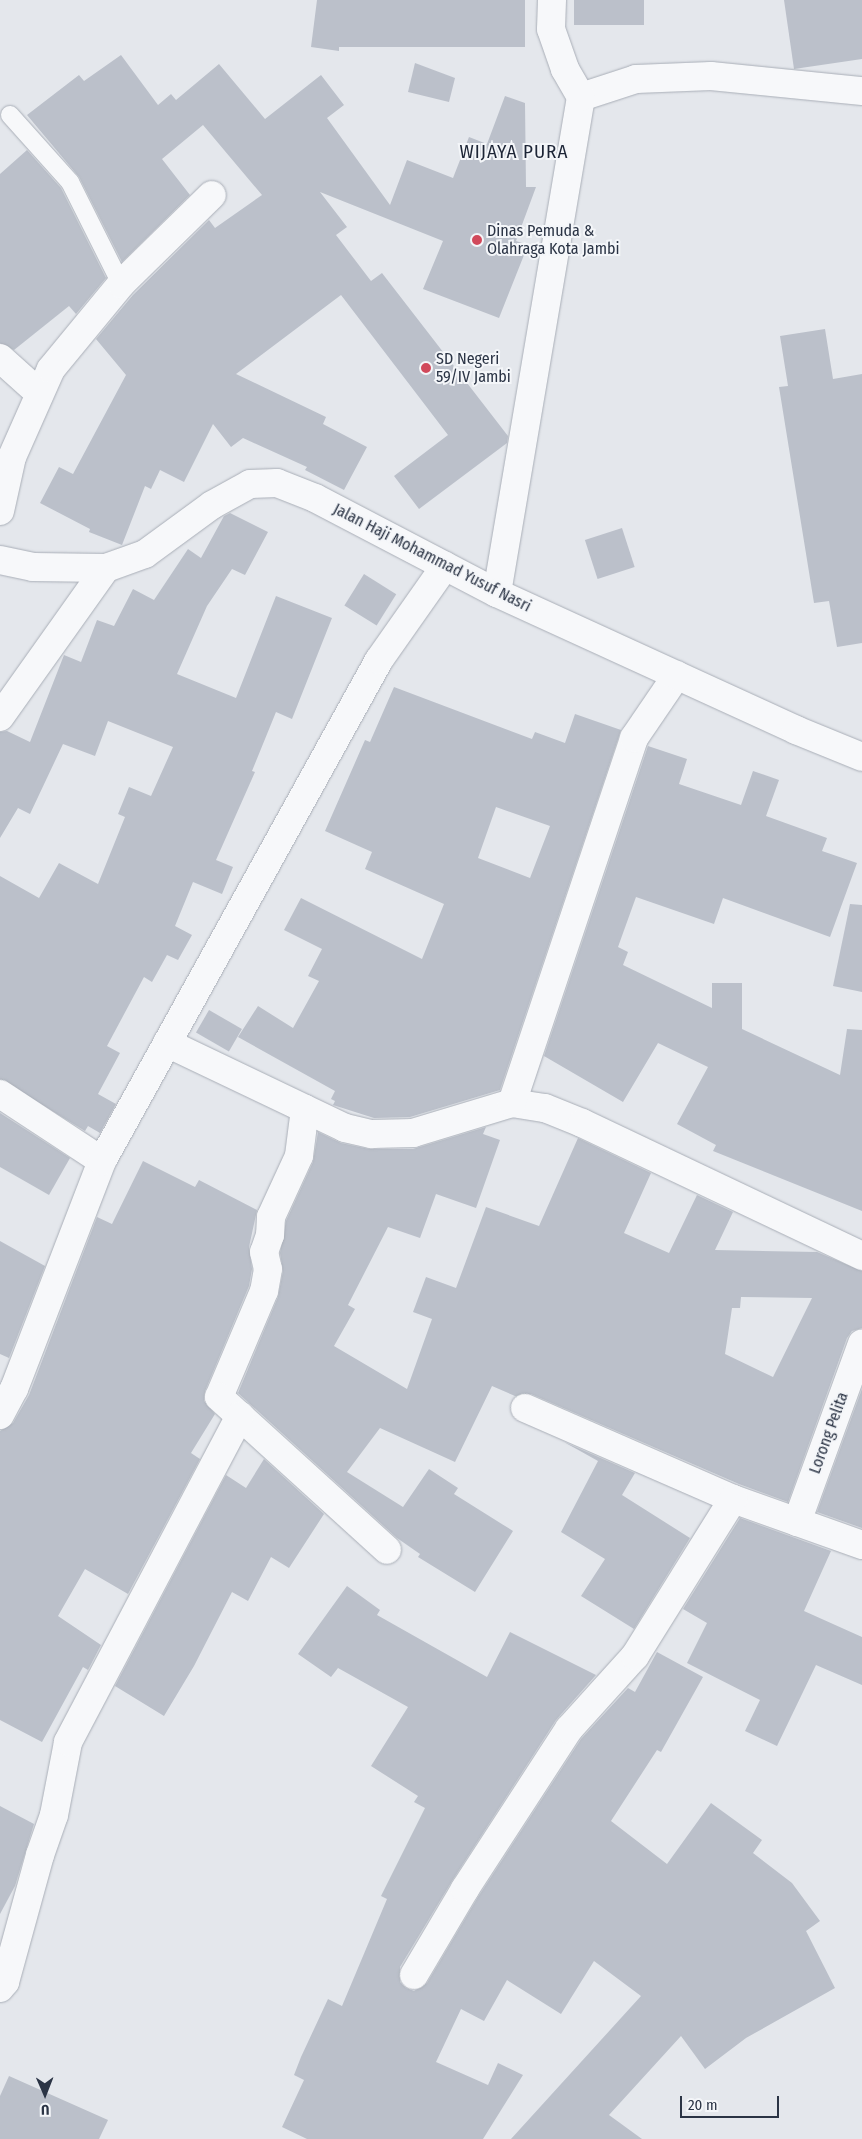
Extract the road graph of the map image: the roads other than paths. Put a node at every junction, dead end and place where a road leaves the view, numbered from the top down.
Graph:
1 (552, 0) edge
2 (862, 91) edge
3 (582, 97) junction
4 (10, 115) dead end
5 (212, 195) dead end
6 (121, 284) junction
7 (0, 358) edge
8 (39, 393) junction
9 (0, 511) edge
10 (0, 560) edge
11 (445, 566) junction
12 (106, 568) junction
13 (497, 593) junction
14 (677, 675) junction
15 (0, 718) edge
16 (862, 757) edge
17 (167, 1042) junction
18 (0, 1094) edge
19 (512, 1103) junction
20 (305, 1109) junction
21 (102, 1162) junction
22 (862, 1256) edge
23 (862, 1343) edge
24 (525, 1408) dead end
25 (0, 1415) edge
26 (240, 1416) junction
27 (733, 1499) junction
28 (797, 1522) junction
29 (862, 1545) edge
30 (387, 1550) dead end
31 (414, 1975) dead end
32 (0, 1988) edge

1 - 3 street
2 - 3 street
3 - 13 street
4 - 6 lane
5 - 6 street
6 - 8 street
7 - 8 street
8 - 9 street
10 - 12 street, Jalan Haji Mohammad Yusuf Nasri
11 - 12 street, Jalan Haji Mohammad Yusuf Nasri
11 - 13 street, Jalan Haji Mohammad Yusuf Nasri
11 - 17 street
12 - 15 street
13 - 14 street, Jalan Haji Mohammad Yusuf Nasri
14 - 16 street, Jalan Haji Mohammad Yusuf Nasri
14 - 19 street
17 - 20 street
17 - 21 street
18 - 21 street
19 - 20 street
19 - 22 street
20 - 26 street
21 - 25 street
23 - 28 street, Lorong Pelita
24 - 27 street
26 - 30 street
26 - 32 street
27 - 28 street
27 - 31 street
28 - 29 street

